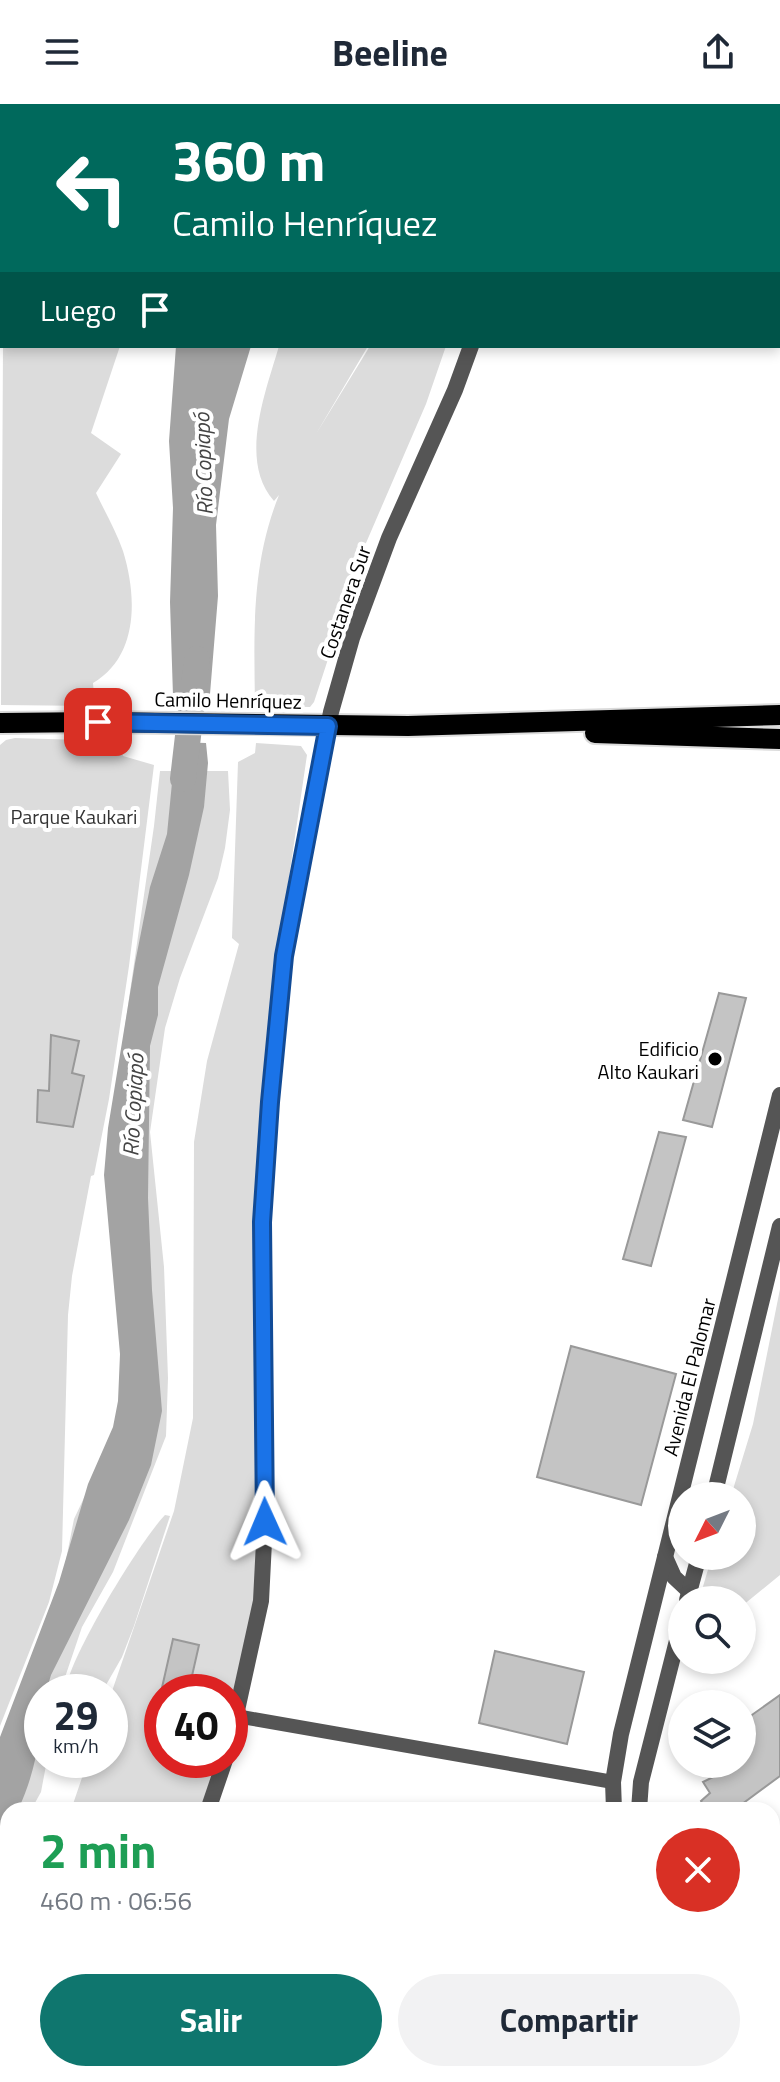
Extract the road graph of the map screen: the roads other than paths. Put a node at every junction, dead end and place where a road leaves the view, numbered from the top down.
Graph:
1 (470, 348) edge
2 (780, 715) edge
3 (0, 723) edge
4 (328, 726) junction
5 (408, 726) junction
6 (780, 739) edge
7 (780, 1095) edge
8 (780, 1226) edge
9 (717, 1482) edge
10 (665, 1557) junction
11 (681, 1586) edge
12 (245, 1674) edge
13 (669, 1674) edge
14 (248, 1718) edge
15 (219, 1778) edge
16 (613, 1782) junction
17 (211, 1802) edge
18 (614, 1802) edge
19 (640, 1802) edge

1 - 4 street, Costanera Sur
2 - 5 main road, Camilo Henríquez
3 - 4 main road, Camilo Henríquez
4 - 5 main road, Camilo Henríquez
4 - 12 street, Costanera Sur
5 - 6 main road, Camilo Henríquez
7 - 10 street, Avenida El Palomar
8 - 9 street
10 - 11 street
10 - 16 street, Avenida El Palomar
13 - 19 street
14 - 16 street
15 - 17 street
16 - 18 street, Avenida El Palomar

